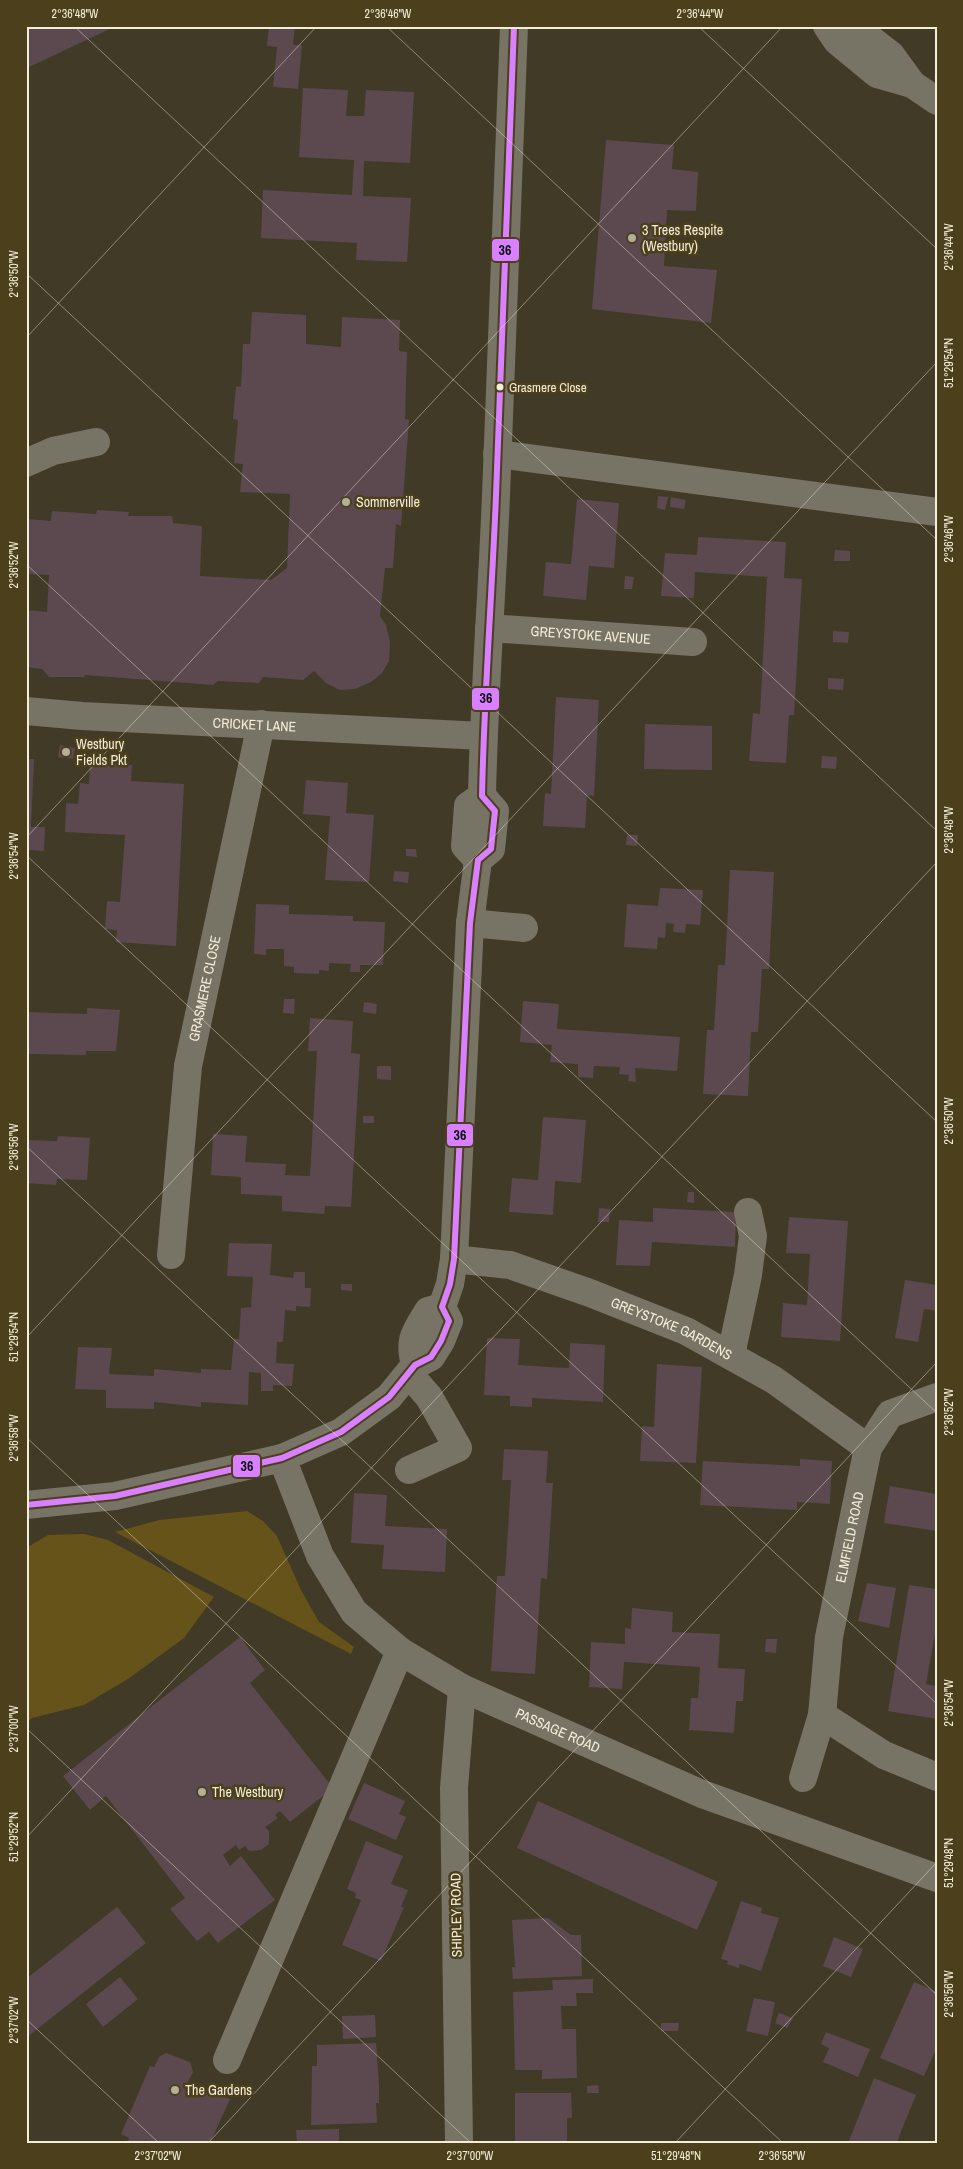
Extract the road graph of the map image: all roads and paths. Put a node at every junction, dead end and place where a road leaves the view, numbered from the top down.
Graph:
1 (514, 26) edge
2 (827, 26) edge
3 (854, 26) edge
4 (912, 84) junction
5 (937, 101) edge
6 (96, 442) dead end
7 (497, 454) junction
8 (26, 463) edge
9 (937, 512) edge
10 (489, 628) junction
11 (693, 642) dead end
12 (26, 711) edge
13 (261, 724) junction
14 (483, 736) junction
15 (470, 923) junction
16 (524, 928) dead end
17 (748, 1212) dead end
18 (171, 1256) dead end
19 (454, 1259) junction
20 (731, 1356) junction
21 (412, 1369) junction
22 (937, 1397) edge
23 (868, 1448) junction
24 (282, 1458) junction
25 (409, 1470) dead end
26 (26, 1505) edge
27 (400, 1652) junction
28 (462, 1688) junction
29 (822, 1716) junction
30 (937, 1777) edge
31 (803, 1778) dead end
32 (937, 1878) edge
33 (227, 2060) dead end
34 (459, 2143) edge

1 - 7 street
2 - 4 street
3 - 4 street
4 - 5 street
6 - 8 street
7 - 9 street
7 - 10 street
10 - 11 street, GREYSTOKE AVENUE
10 - 14 street
12 - 13 street, CRICKET LANE
13 - 14 street, CRICKET LANE
13 - 18 street, GRASMERE CLOSE
14 - 15 street
15 - 16 street
15 - 19 street
17 - 20 street
19 - 20 street, GREYSTOKE GARDENS
19 - 21 street
20 - 23 street, GREYSTOKE GARDENS
21 - 24 street
21 - 25 street
22 - 23 street, ELMFIELD ROAD
23 - 29 street, ELMFIELD ROAD
24 - 26 street
24 - 27 street, PASSAGE ROAD
27 - 28 street, PASSAGE ROAD
27 - 33 street
28 - 32 street, PASSAGE ROAD
28 - 34 street, SHIPLEY ROAD
29 - 30 street
29 - 31 street, ELMFIELD ROAD

